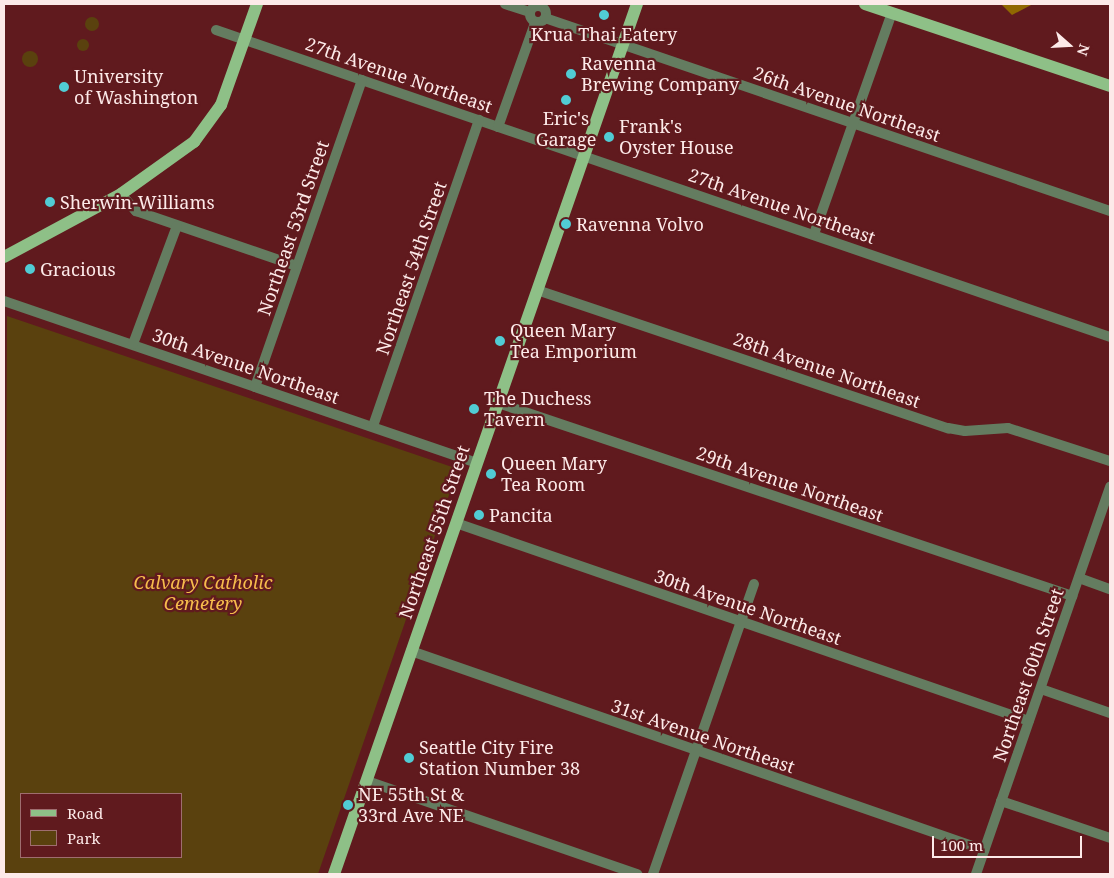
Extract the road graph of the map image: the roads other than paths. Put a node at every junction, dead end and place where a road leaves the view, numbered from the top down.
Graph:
1 (257, 4) edge
2 (505, 4) edge
3 (636, 4) edge
4 (864, 4) edge
5 (541, 5) edge
6 (530, 12) junction
7 (892, 13) junction
8 (540, 20) junction
9 (216, 30) dead end
10 (244, 40) junction
11 (622, 45) junction
12 (362, 80) junction
13 (1110, 86) edge
14 (479, 120) junction
15 (853, 123) junction
16 (498, 127) junction
17 (584, 156) junction
18 (121, 194) junction
19 (1110, 211) edge
20 (177, 226) junction
21 (814, 234) junction
22 (4, 257) edge
23 (297, 266) junction
24 (537, 290) junction
25 (4, 301) edge
26 (1110, 337) edge
27 (133, 344) junction
28 (255, 387) junction
29 (498, 403) junction
30 (373, 426) junction
31 (1110, 461) edge
32 (477, 463) junction
33 (1110, 487) edge
34 (456, 523) junction
35 (1079, 578) junction
36 (754, 584) dead end
37 (1110, 589) edge
38 (1072, 596) junction
39 (741, 622) junction
40 (411, 651) junction
41 (1040, 688) junction
42 (1110, 713) edge
43 (1029, 721) junction
44 (696, 751) junction
45 (367, 781) junction
46 (1002, 801) junction
47 (1110, 838) edge
48 (984, 850) junction
49 (334, 874) edge
50 (637, 874) edge
51 (653, 874) edge
52 (976, 874) edge

1 - 10 main road
2 - 6 street
3 - 11 main road, Northeast 55th Street
4 - 7 main road
5 - 6 street
5 - 8 street
6 - 8 street
7 - 13 main road
7 - 15 street
8 - 11 street, 26th Avenue Northeast
8 - 16 street
9 - 10 street, 27th Avenue Northeast
10 - 12 street, 27th Avenue Northeast
10 - 18 main road
11 - 15 street, 26th Avenue Northeast
11 - 17 main road, Northeast 55th Street
12 - 14 street, 27th Avenue Northeast
12 - 23 street, Northeast 53rd Street
14 - 16 street, 27th Avenue Northeast
14 - 30 street, Northeast 54th Street
15 - 19 street, 26th Avenue Northeast
15 - 21 street
16 - 17 street, 27th Avenue Northeast
17 - 21 street, 27th Avenue Northeast
17 - 24 main road, Northeast 55th Street
18 - 20 street
18 - 22 main road
20 - 23 street
20 - 27 street
21 - 26 street, 27th Avenue Northeast
23 - 28 street, Northeast 53rd Street
24 - 29 main road, Northeast 55th Street
24 - 31 street, 28th Avenue Northeast
25 - 27 street, 30th Avenue Northeast
27 - 28 street, 30th Avenue Northeast
28 - 30 street, 30th Avenue Northeast
29 - 32 main road, Northeast 55th Street
29 - 38 street, 29th Avenue Northeast
30 - 32 street, 30th Avenue Northeast
32 - 34 main road, Northeast 55th Street
33 - 35 street, Northeast 60th Street
34 - 39 street, 30th Avenue Northeast
34 - 40 main road, Northeast 55th Street
35 - 37 street
35 - 38 street, Northeast 60th Street
36 - 39 street
38 - 41 street, Northeast 60th Street
39 - 43 street, 30th Avenue Northeast
39 - 44 street
40 - 44 street, 31st Avenue Northeast
40 - 45 main road, Northeast 55th Street
41 - 42 street
41 - 43 street, Northeast 60th Street
43 - 46 street, Northeast 60th Street
44 - 48 street, 31st Avenue Northeast
44 - 51 street
45 - 49 main road, Northeast 55th Street
45 - 50 street
46 - 47 street
46 - 48 street, Northeast 60th Street
48 - 52 street, Northeast 60th Street

